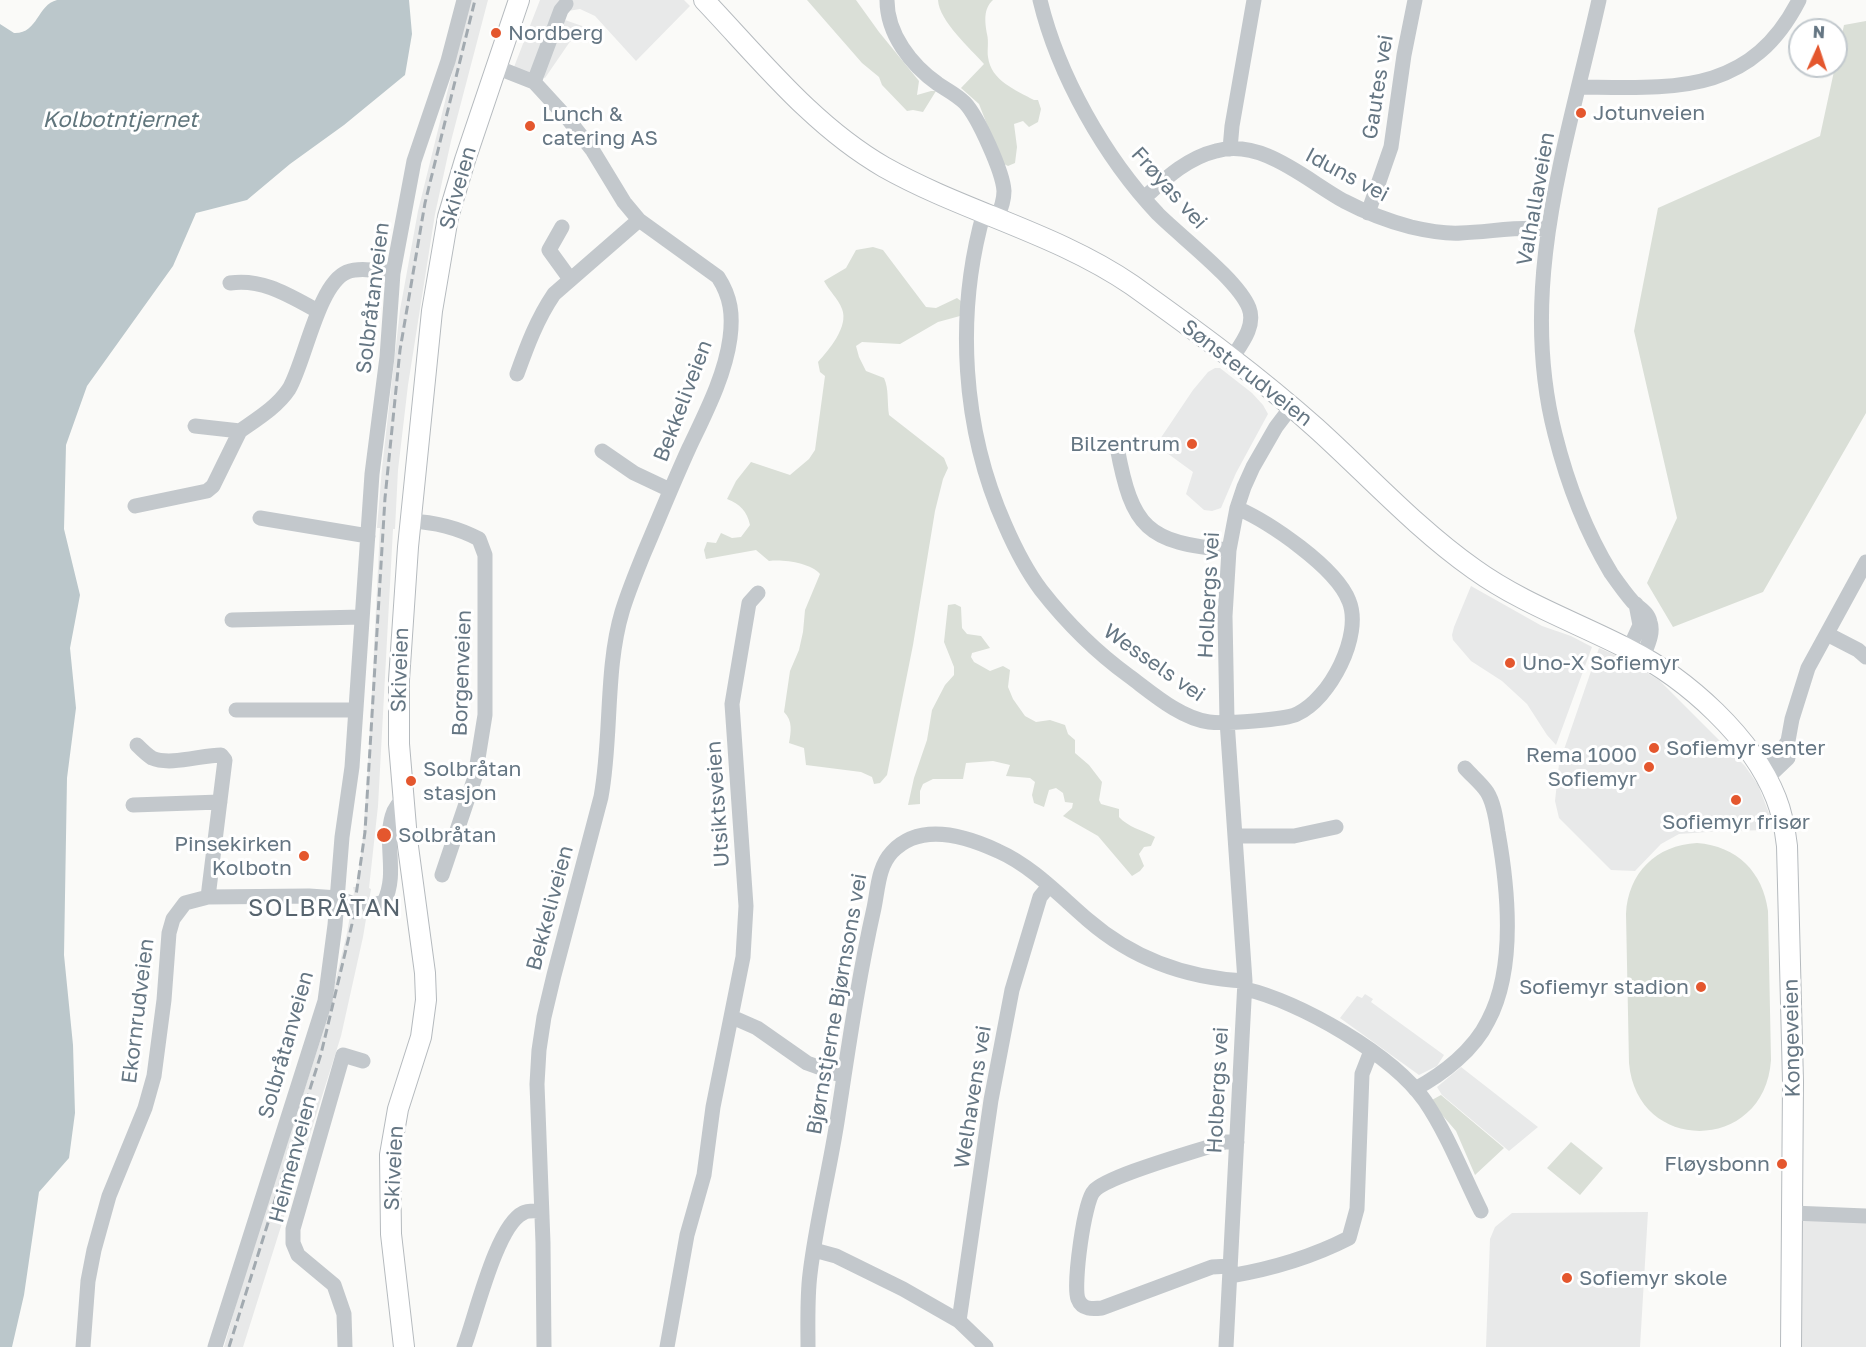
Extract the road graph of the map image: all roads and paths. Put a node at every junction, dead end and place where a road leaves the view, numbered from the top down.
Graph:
1 (464, 0) edge
2 (519, 0) edge
3 (704, 0) edge
4 (887, 0) edge
5 (1040, 0) edge
6 (1254, 0) edge
7 (1415, 0) edge
8 (1599, 0) edge
9 (1799, 0) edge
10 (566, 4) dead end
11 (496, 67) junction
12 (534, 82) junction
13 (1580, 87) junction
14 (1230, 149) junction
15 (1144, 198) junction
16 (1368, 213) junction
17 (990, 215) junction
18 (639, 220) junction
19 (562, 226) dead end
20 (1547, 229) junction
21 (393, 273) junction
22 (570, 279) junction
23 (230, 283) dead end
24 (318, 311) junction
25 (1232, 358) junction
26 (517, 374) dead end
27 (1292, 406) junction
28 (195, 426) dead end
29 (240, 431) junction
30 (1117, 447) dead end
31 (602, 451) dead end
32 (670, 490) junction
33 (135, 506) dead end
34 (1237, 508) junction
35 (260, 518) dead end
36 (410, 521) junction
37 (368, 536) junction
38 (1229, 550) junction
39 (1866, 562) edge
40 (758, 593) dead end
41 (362, 617) junction
42 (232, 620) dead end
43 (1827, 634) junction
44 (1636, 653) junction
45 (1866, 657) edge
46 (236, 710) dead end
47 (356, 710) junction
48 (1227, 721) junction
49 (137, 745) dead end
50 (1465, 768) dead end
51 (1763, 772) junction
52 (403, 799) junction
53 (220, 802) junction
54 (133, 805) dead end
55 (1336, 827) dead end
56 (1235, 836) junction
57 (442, 875) dead end
58 (1049, 886) junction
59 (208, 897) junction
60 (345, 900) junction
61 (369, 906) dead end
62 (1245, 985) junction
63 (732, 1017) junction
64 (1371, 1051) junction
65 (363, 1061) dead end
66 (843, 1076) junction
67 (1415, 1089) junction
68 (1237, 1142) junction
69 (541, 1211) junction
70 (1481, 1211) dead end
71 (1792, 1213) junction
72 (1866, 1216) edge
73 (813, 1250) junction
74 (1230, 1271) junction
75 (959, 1321) junction
76 (83, 1347) edge
77 (215, 1347) edge
78 (345, 1347) edge
79 (404, 1347) edge
80 (464, 1347) edge
81 (544, 1347) edge
82 (667, 1347) edge
83 (808, 1347) edge
84 (986, 1347) edge
85 (1226, 1347) edge
86 (1791, 1347) edge

1 - 21 street, Solbråtanveien
2 - 11 main road, Skiveien
3 - 17 main road, Sønsterudveien
4 - 17 street, Wessels vei
5 - 15 street, Frøyas vei
6 - 14 street
7 - 16 street, Gautes vei
8 - 13 street, Valhallaveien
9 - 13 street
10 - 12 street
11 - 12 street, Bekkeliveien
11 - 36 main road, Skiveien
12 - 18 street, Bekkeliveien
13 - 20 street, Valhallaveien
14 - 15 street, Iduns vei
14 - 16 street, Iduns vei
15 - 25 street, Frøyas vei
16 - 20 street, Iduns vei
17 - 25 main road, Sønsterudveien
17 - 48 street, Wessels vei
18 - 22 street
18 - 32 street, Bekkeliveien
19 - 22 street
20 - 44 street, Valhallaveien
21 - 24 street
21 - 37 street, Solbråtanveien
22 - 26 street
23 - 24 street
24 - 29 street
25 - 27 main road, Sønsterudveien
27 - 34 street, Holbergs vei
27 - 44 main road, Sønsterudveien
28 - 29 street
29 - 33 street
30 - 38 street
31 - 32 street, Bekkeliveien
32 - 69 street, Bekkeliveien
34 - 38 street, Holbergs vei
34 - 48 street, Wessels vei
35 - 37 street
36 - 52 main road, Skiveien
36 - 57 street, Borgenveien
37 - 41 street, Solbråtanveien
38 - 48 street, Holbergs vei
39 - 43 street
40 - 63 street, Utsiktsveien
41 - 42 street
41 - 47 street, Solbråtanveien
43 - 45 street
43 - 51 street
44 - 51 main road, Sønsterudveien
46 - 47 street
47 - 60 street, Solbråtanveien
48 - 56 street, Holbergs vei
49 - 53 street
50 - 67 street
51 - 71 main road, Kongeveien
52 - 61 street
52 - 79 main road, Skiveien
53 - 54 street
53 - 59 street
55 - 56 street
56 - 62 street, Holbergs vei
58 - 62 street, Bjørnstjerne Bjørnsons vei
58 - 66 street, Bjørnstjerne Bjørnsons vei
58 - 75 street, Welhavens vei
59 - 60 street
59 - 76 street, Ekornrudveien
60 - 77 street, Solbråtanveien
62 - 64 street, Bjørnstjerne Bjørnsons vei
62 - 68 street, Holbergs vei
63 - 66 street
63 - 82 street, Utsiktsveien
64 - 67 street, Bjørnstjerne Bjørnsons vei
64 - 74 street
65 - 78 street, Heimenveien
66 - 73 street, Bjørnstjerne Bjørnsons vei
67 - 70 street, Bjørnstjerne Bjørnsons vei
68 - 74 street, Holbergs vei
68 - 74 street
69 - 80 street
69 - 81 street, Bekkeliveien
71 - 72 street
71 - 86 main road, Kongeveien
73 - 75 street
73 - 83 street, Bjørnstjerne Bjørnsons vei
74 - 85 street, Holbergs vei
75 - 84 street

